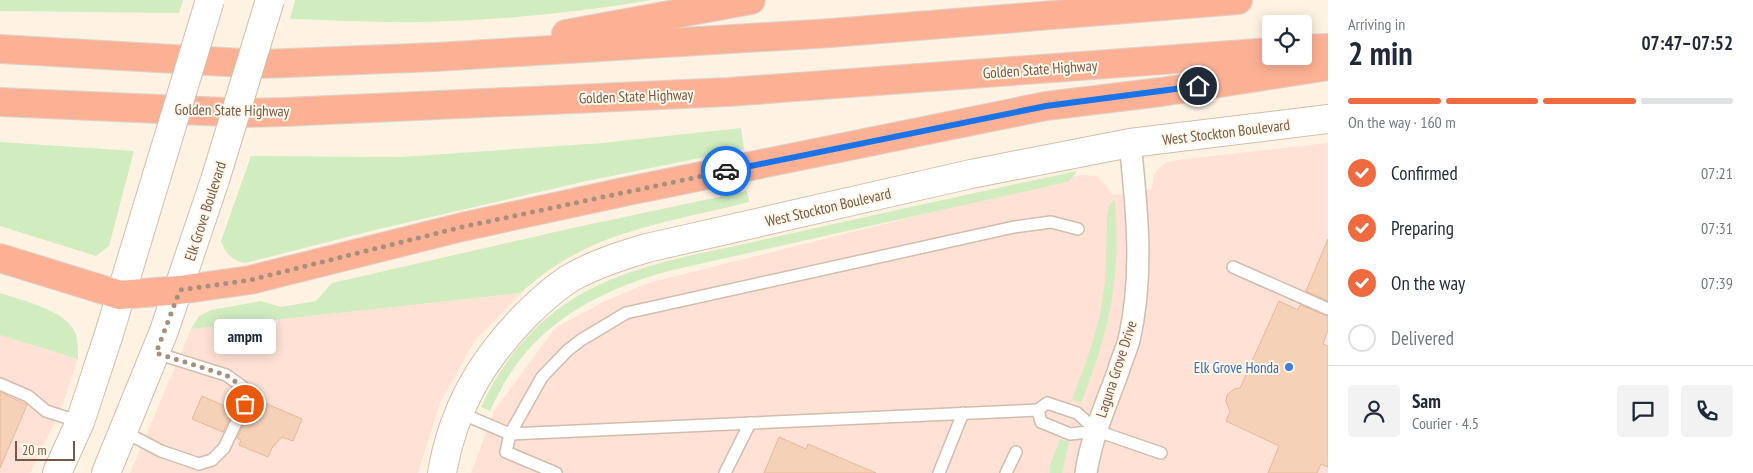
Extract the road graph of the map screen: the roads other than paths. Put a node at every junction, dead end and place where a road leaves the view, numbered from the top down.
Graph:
1 (210, 0) edge
2 (270, 0) edge
3 (751, 0) edge
4 (1238, 0) edge
5 (1328, 48) edge
6 (0, 49) edge
7 (1312, 49) edge
8 (1262, 53) edge
9 (436, 57) junction
10 (1328, 66) edge
11 (0, 102) edge
12 (1328, 119) edge
13 (1130, 143) junction
14 (1078, 229) dead end
15 (0, 258) edge
16 (1233, 267) dead end
17 (180, 290) junction
18 (120, 295) junction
19 (1328, 308) edge
20 (156, 353) junction
21 (0, 384) edge
22 (1038, 410) junction
23 (458, 412) junction
24 (963, 413) junction
25 (80, 422) junction
26 (750, 423) junction
27 (1097, 431) junction
28 (123, 432) junction
29 (510, 434) junction
30 (1016, 452) dead end
31 (1161, 453) dead end
32 (57, 473) edge
33 (106, 473) edge
34 (442, 473) edge
35 (556, 473) edge
36 (725, 473) edge
37 (939, 473) edge
38 (1006, 473) edge
39 (1086, 473) edge

1 - 18 main road, bridge
2 - 17 main road, Elk Grove Boulevard, bridge
3 - 9 highway
4 - 9 highway
5 - 7 highway
6 - 9 highway
8 - 11 highway, Golden State Highway
10 - 17 highway
12 - 13 main road, West Stockton Boulevard
13 - 23 main road, West Stockton Boulevard
13 - 27 street, Laguna Grove Drive
14 - 29 lane
15 - 18 highway
16 - 19 lane
17 - 18 highway
17 - 20 main road, Elk Grove Boulevard
18 - 25 main road
20 - 28 main road, Elk Grove Boulevard
20 - 28 lane
21 - 25 lane
22 - 24 lane
22 - 27 lane
22 - 27 lane
23 - 29 lane
23 - 34 main road, West Stockton Boulevard
24 - 26 lane
24 - 37 lane
25 - 32 main road
26 - 29 lane
26 - 36 lane
27 - 31 lane
27 - 39 street, Laguna Grove Drive
28 - 33 main road, Elk Grove Boulevard
29 - 35 lane
30 - 38 lane

